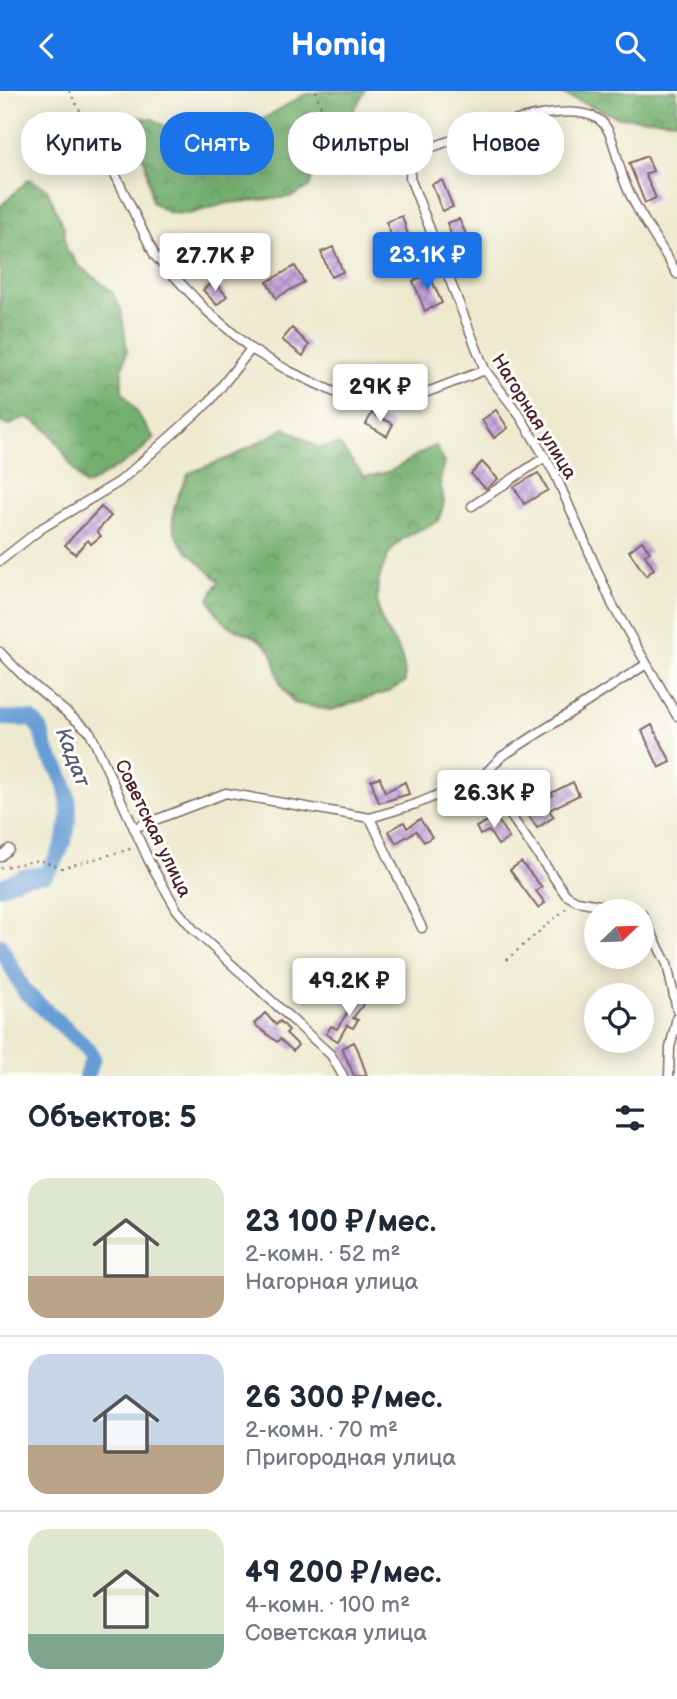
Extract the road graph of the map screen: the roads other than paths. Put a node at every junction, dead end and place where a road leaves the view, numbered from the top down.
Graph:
1 (115, 175) edge
2 (677, 274) edge
3 (251, 349) junction
4 (485, 370) junction
5 (545, 457) junction
6 (472, 506) dead end
7 (0, 561) edge
8 (0, 652) edge
9 (645, 665) junction
10 (677, 716) edge
11 (483, 776) junction
12 (370, 818) junction
13 (134, 828) junction
14 (9, 849) dead end
15 (0, 857) edge
16 (584, 902) edge
17 (422, 928) dead end
18 (654, 938) edge
19 (677, 1010) edge
20 (677, 1017) edge
21 (343, 1076) edge
22 (669, 1076) edge

1 - 3 street
2 - 4 street, Нагорная улица
3 - 4 street
3 - 7 street
4 - 5 street, Нагорная улица
5 - 6 street
5 - 9 street, Нагорная улица
8 - 13 street, Советская улица
9 - 10 street, Нагорная улица
9 - 11 street
11 - 12 street
11 - 16 street
12 - 13 street
12 - 17 street
13 - 21 street, Советская улица
14 - 15 street
18 - 19 street
20 - 22 street

